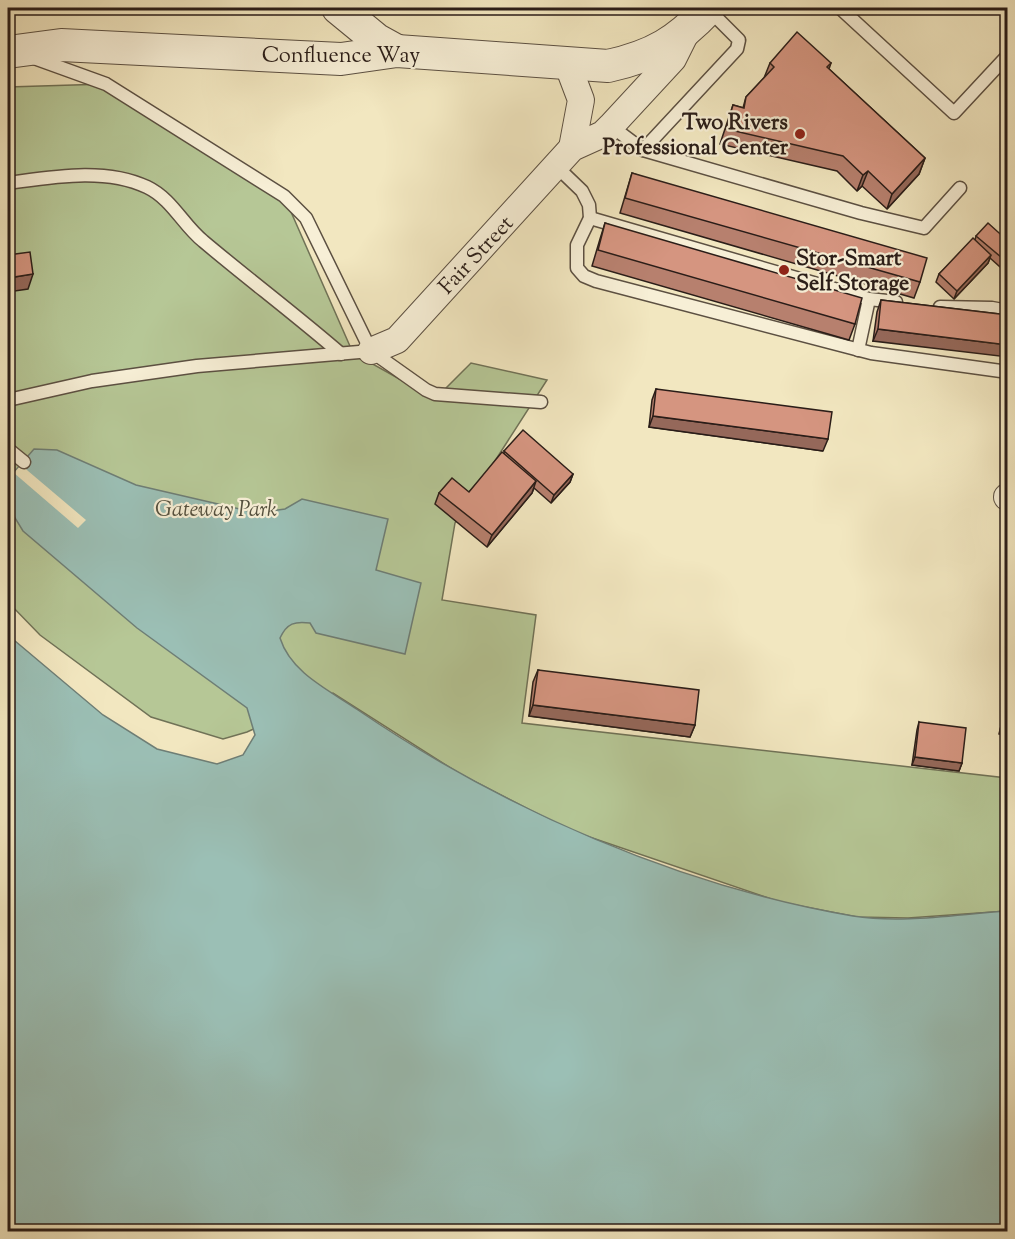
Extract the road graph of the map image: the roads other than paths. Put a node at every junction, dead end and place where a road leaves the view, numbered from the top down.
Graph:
1 (339, 8) edge
2 (840, 8) edge
3 (701, 16) edge
4 (397, 51) junction
5 (9, 52) edge
6 (1008, 55) edge
7 (567, 63) junction
8 (612, 126) junction
9 (643, 150) junction
10 (564, 157) junction
11 (8, 183) edge
12 (960, 188) dead end
13 (590, 218) junction
14 (869, 299) junction
15 (1008, 311) edge
16 (858, 350) junction
17 (371, 351) junction
18 (341, 354) junction
19 (1008, 372) edge
20 (8, 400) edge
21 (541, 402) dead end
22 (8, 449) edge
23 (24, 462) dead end

1 - 4 street
2 - 6 lane
3 - 7 street, Confluence Way
3 - 8 street, Fair Street
3 - 9 lane
4 - 5 street, Confluence Way
4 - 7 street, Confluence Way
5 - 17 lane
7 - 10 street
8 - 9 lane
8 - 10 street, Fair Street
9 - 12 lane
10 - 13 lane
10 - 17 street, Fair Street
11 - 18 lane
13 - 14 lane
13 - 16 lane
14 - 15 lane
14 - 16 lane
16 - 19 lane
17 - 18 lane
17 - 21 lane
18 - 20 lane
22 - 23 lane

